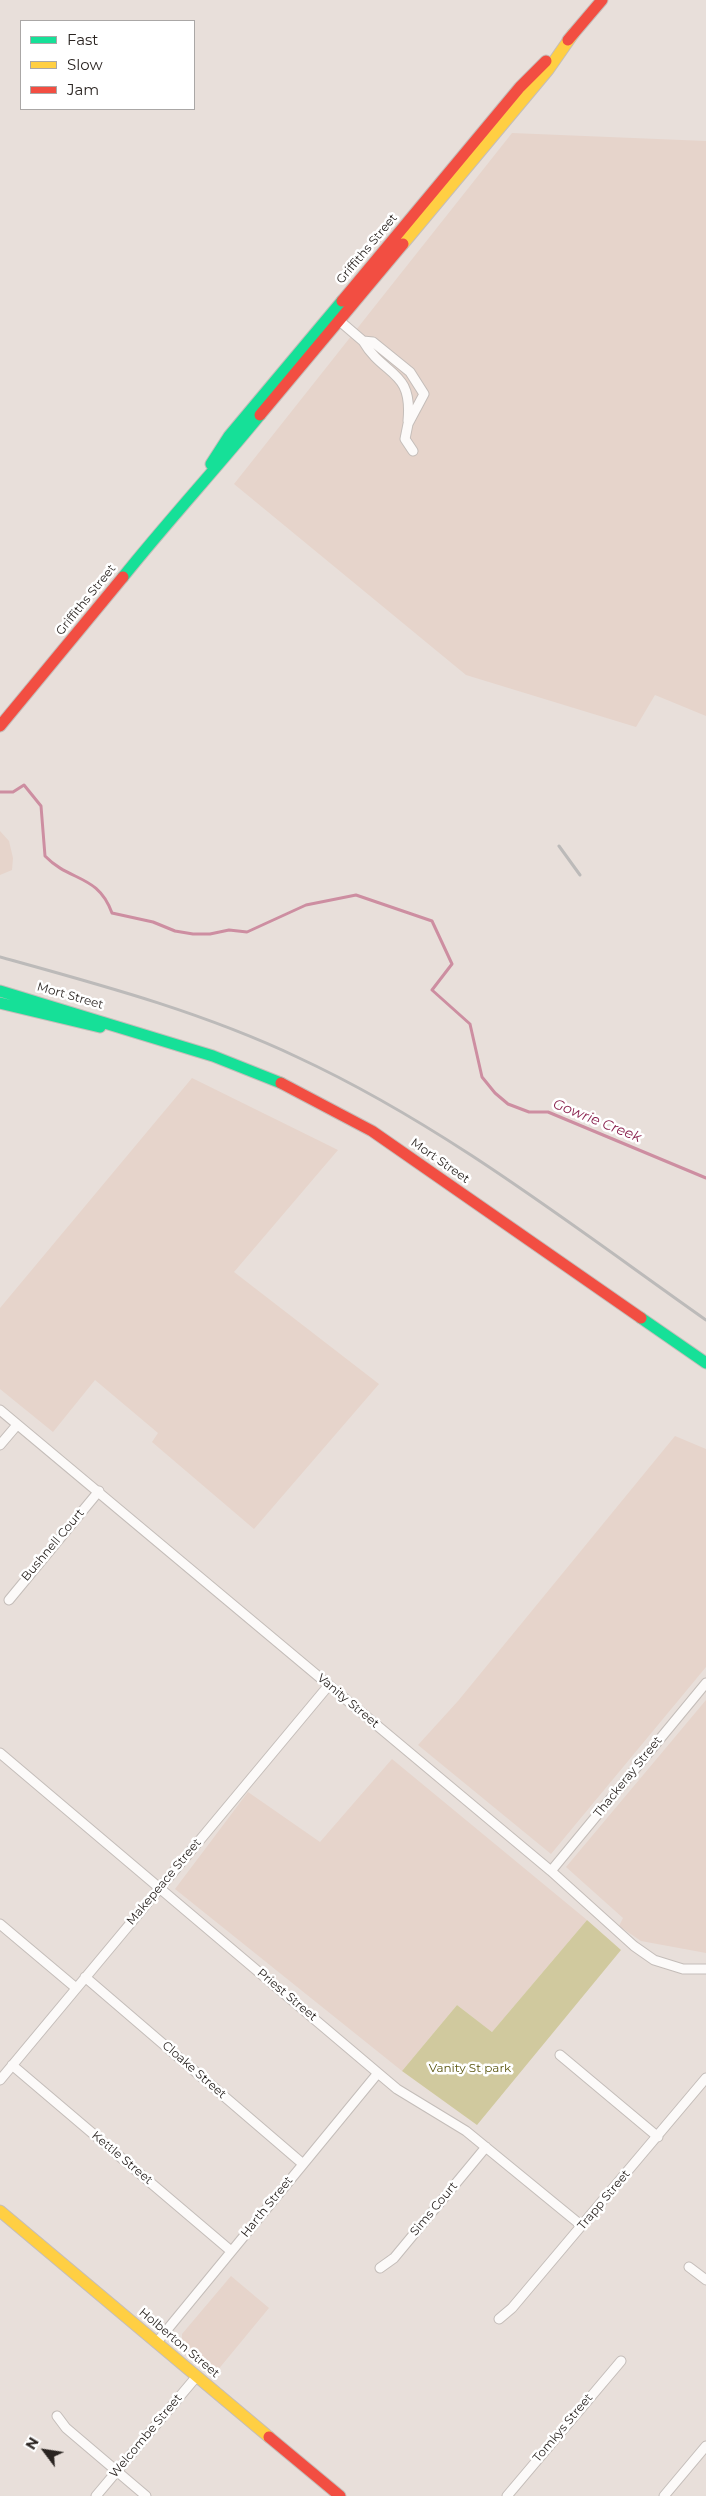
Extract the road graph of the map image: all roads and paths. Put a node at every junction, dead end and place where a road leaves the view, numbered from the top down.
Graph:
1 (602, 0) edge
2 (335, 317) junction
3 (363, 341) junction
4 (408, 424) junction
5 (413, 451) dead end
6 (0, 726) edge
7 (0, 991) edge
8 (0, 1003) edge
9 (131, 1031) junction
10 (706, 1363) edge
11 (0, 1410) edge
12 (17, 1424) junction
13 (0, 1445) edge
14 (99, 1491) junction
15 (9, 1600) dead end
16 (706, 1683) edge
17 (329, 1685) junction
18 (0, 1753) edge
19 (551, 1871) junction
20 (160, 1888) junction
21 (0, 1924) edge
22 (706, 1969) edge
23 (85, 1977) junction
24 (76, 1988) junction
25 (560, 2055) dead end
26 (12, 2065) junction
27 (378, 2073) junction
28 (706, 2078) edge
29 (0, 2080) edge
30 (658, 2137) junction
31 (486, 2147) junction
32 (303, 2164) junction
33 (0, 2211) edge
34 (582, 2226) junction
35 (231, 2250) junction
36 (689, 2267) dead end
37 (380, 2268) dead end
38 (706, 2280) edge
39 (499, 2319) dead end
40 (157, 2342) junction
41 (621, 2361) dead end
42 (197, 2376) junction
43 (57, 2416) dead end
44 (706, 2446) edge
45 (116, 2471) junction
46 (96, 2496) edge
47 (146, 2496) edge
48 (340, 2496) edge
49 (507, 2496) edge
50 (664, 2496) edge

1 - 2 main road, Griffiths Street
2 - 3 street
2 - 6 main road, Griffiths Street
3 - 4 street
3 - 4 street
4 - 5 street
7 - 9 main road, Mort Street
8 - 9 main road, Mort Street
9 - 10 main road, Mort Street
11 - 12 street, Vanity Street
12 - 13 street
12 - 14 street, Vanity Street
14 - 15 street, Bushnell Court
14 - 17 street, Vanity Street
16 - 19 street, Thackeray Street
17 - 19 street, Vanity Street
17 - 20 street, Makepeace Street
18 - 20 street, Priest Street
19 - 22 street, Vanity Street
20 - 23 street, Makepeace Street
20 - 27 street, Priest Street
21 - 24 street
23 - 24 street, Makepeace Street
23 - 32 street, Cloake Street
24 - 26 street, Makepeace Street
25 - 30 street
26 - 29 street, Makepeace Street
26 - 35 street, Kettle Street
27 - 31 street, Priest Street
27 - 32 street, Harth Street
28 - 30 street, Trapp Street
30 - 34 street, Trapp Street
31 - 34 street, Priest Street
31 - 37 street, Sims Court
32 - 35 street, Harth Street
33 - 40 main road, Holberton Street
34 - 39 street, Trapp Street
35 - 40 street, Harth Street
36 - 38 street
40 - 42 main road, Holberton Street
41 - 49 street, Tomkys Street
42 - 45 street, Welcombe Street
42 - 48 main road, Holberton Street
43 - 45 street
44 - 50 street
45 - 46 street, Welcombe Street
45 - 47 street

